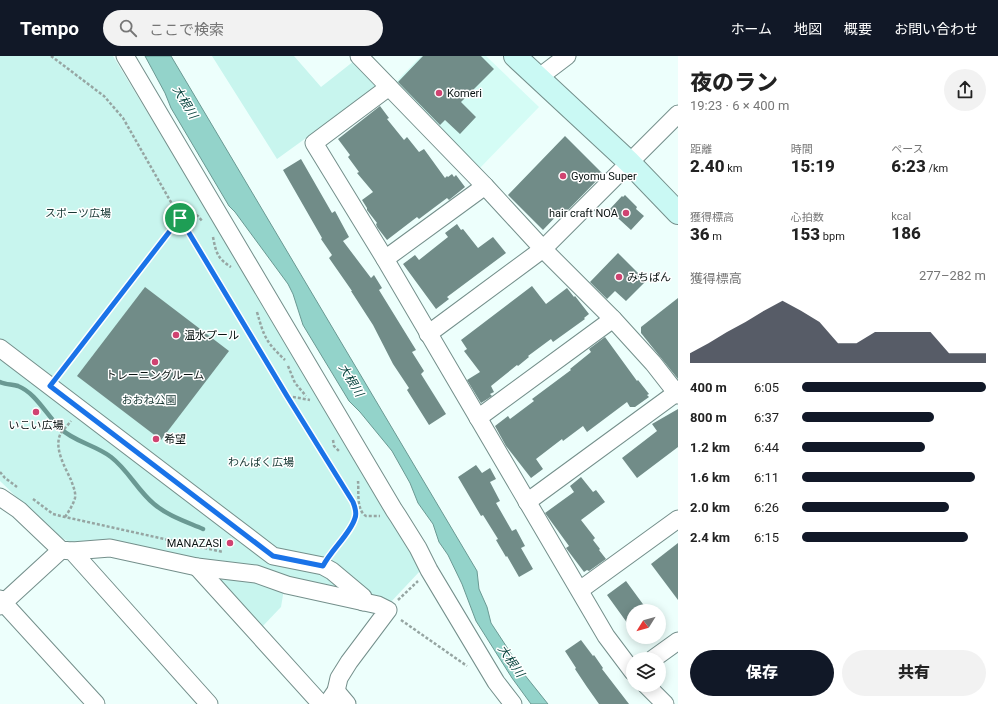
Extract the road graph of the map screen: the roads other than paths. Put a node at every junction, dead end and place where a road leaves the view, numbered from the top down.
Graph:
1 (124, 56) edge
2 (359, 56) edge
3 (515, 56) edge
4 (567, 56) edge
5 (538, 78) junction
6 (389, 87) junction
7 (678, 114) edge
8 (629, 162) junction
9 (485, 186) junction
10 (678, 213) edge
11 (543, 249) junction
12 (385, 259) junction
13 (613, 319) junction
14 (428, 334) junction
15 (0, 348) edge
16 (677, 394) edge
17 (478, 418) junction
18 (0, 497) edge
19 (527, 502) junction
20 (678, 519) edge
21 (67, 550) junction
22 (198, 567) junction
23 (580, 590) junction
24 (1, 602) edge
25 (363, 602) junction
26 (678, 641) edge
27 (663, 652) edge
28 (626, 663) edge
29 (653, 692) edge
30 (331, 697) edge
31 (96, 704) edge
32 (209, 704) edge
33 (321, 704) edge
34 (347, 704) edge
35 (513, 704) edge
36 (665, 704) edge

1 - 35 street
2 - 6 street
3 - 5 street
4 - 5 street
5 - 8 street
6 - 9 street
6 - 12 street
7 - 8 street
8 - 10 street
8 - 11 street
9 - 11 street
9 - 12 street
11 - 13 street
11 - 14 street
12 - 14 street
13 - 16 street
13 - 17 street
14 - 17 street
15 - 25 street
16 - 19 street
17 - 19 street
18 - 21 street
19 - 23 street
20 - 23 street
21 - 22 street
21 - 24 street
21 - 32 street
22 - 25 street
22 - 33 street
23 - 28 street
24 - 31 street
25 - 30 street
26 - 27 street
29 - 36 street
30 - 34 street

